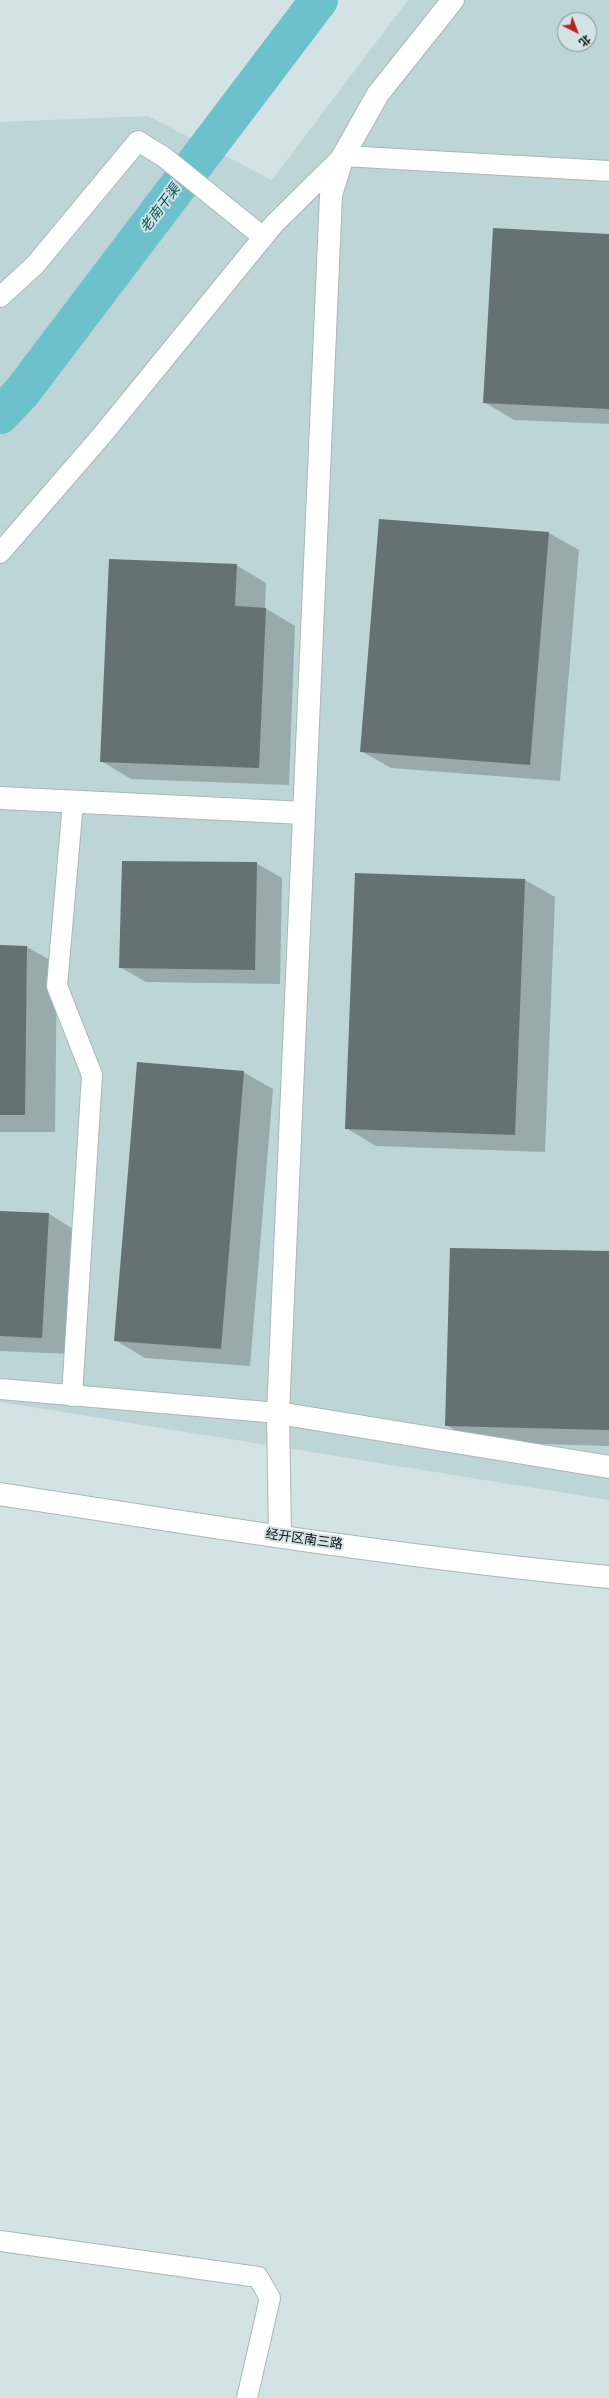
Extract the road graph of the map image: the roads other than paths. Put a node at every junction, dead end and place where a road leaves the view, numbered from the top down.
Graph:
1 (453, 0) edge
2 (343, 156) junction
3 (609, 171) edge
4 (255, 231) junction
5 (0, 297) edge
6 (0, 553) edge
7 (0, 798) edge
8 (73, 802) junction
9 (304, 813) junction
10 (0, 1389) edge
11 (72, 1396) junction
12 (278, 1413) junction
13 (609, 1467) edge
14 (0, 1494) edge
15 (280, 1536) junction
16 (609, 1577) edge
17 (0, 2241) edge
18 (247, 2398) edge

1 - 2 street
2 - 3 lane
2 - 4 lane
2 - 9 street
4 - 5 lane
4 - 6 lane
7 - 8 street
8 - 9 street
8 - 11 lane
9 - 12 street
10 - 11 lane
11 - 12 lane
12 - 13 street
12 - 15 street
14 - 15 street, 经开区南三路
15 - 16 street, 经开区南三路
17 - 18 lane

